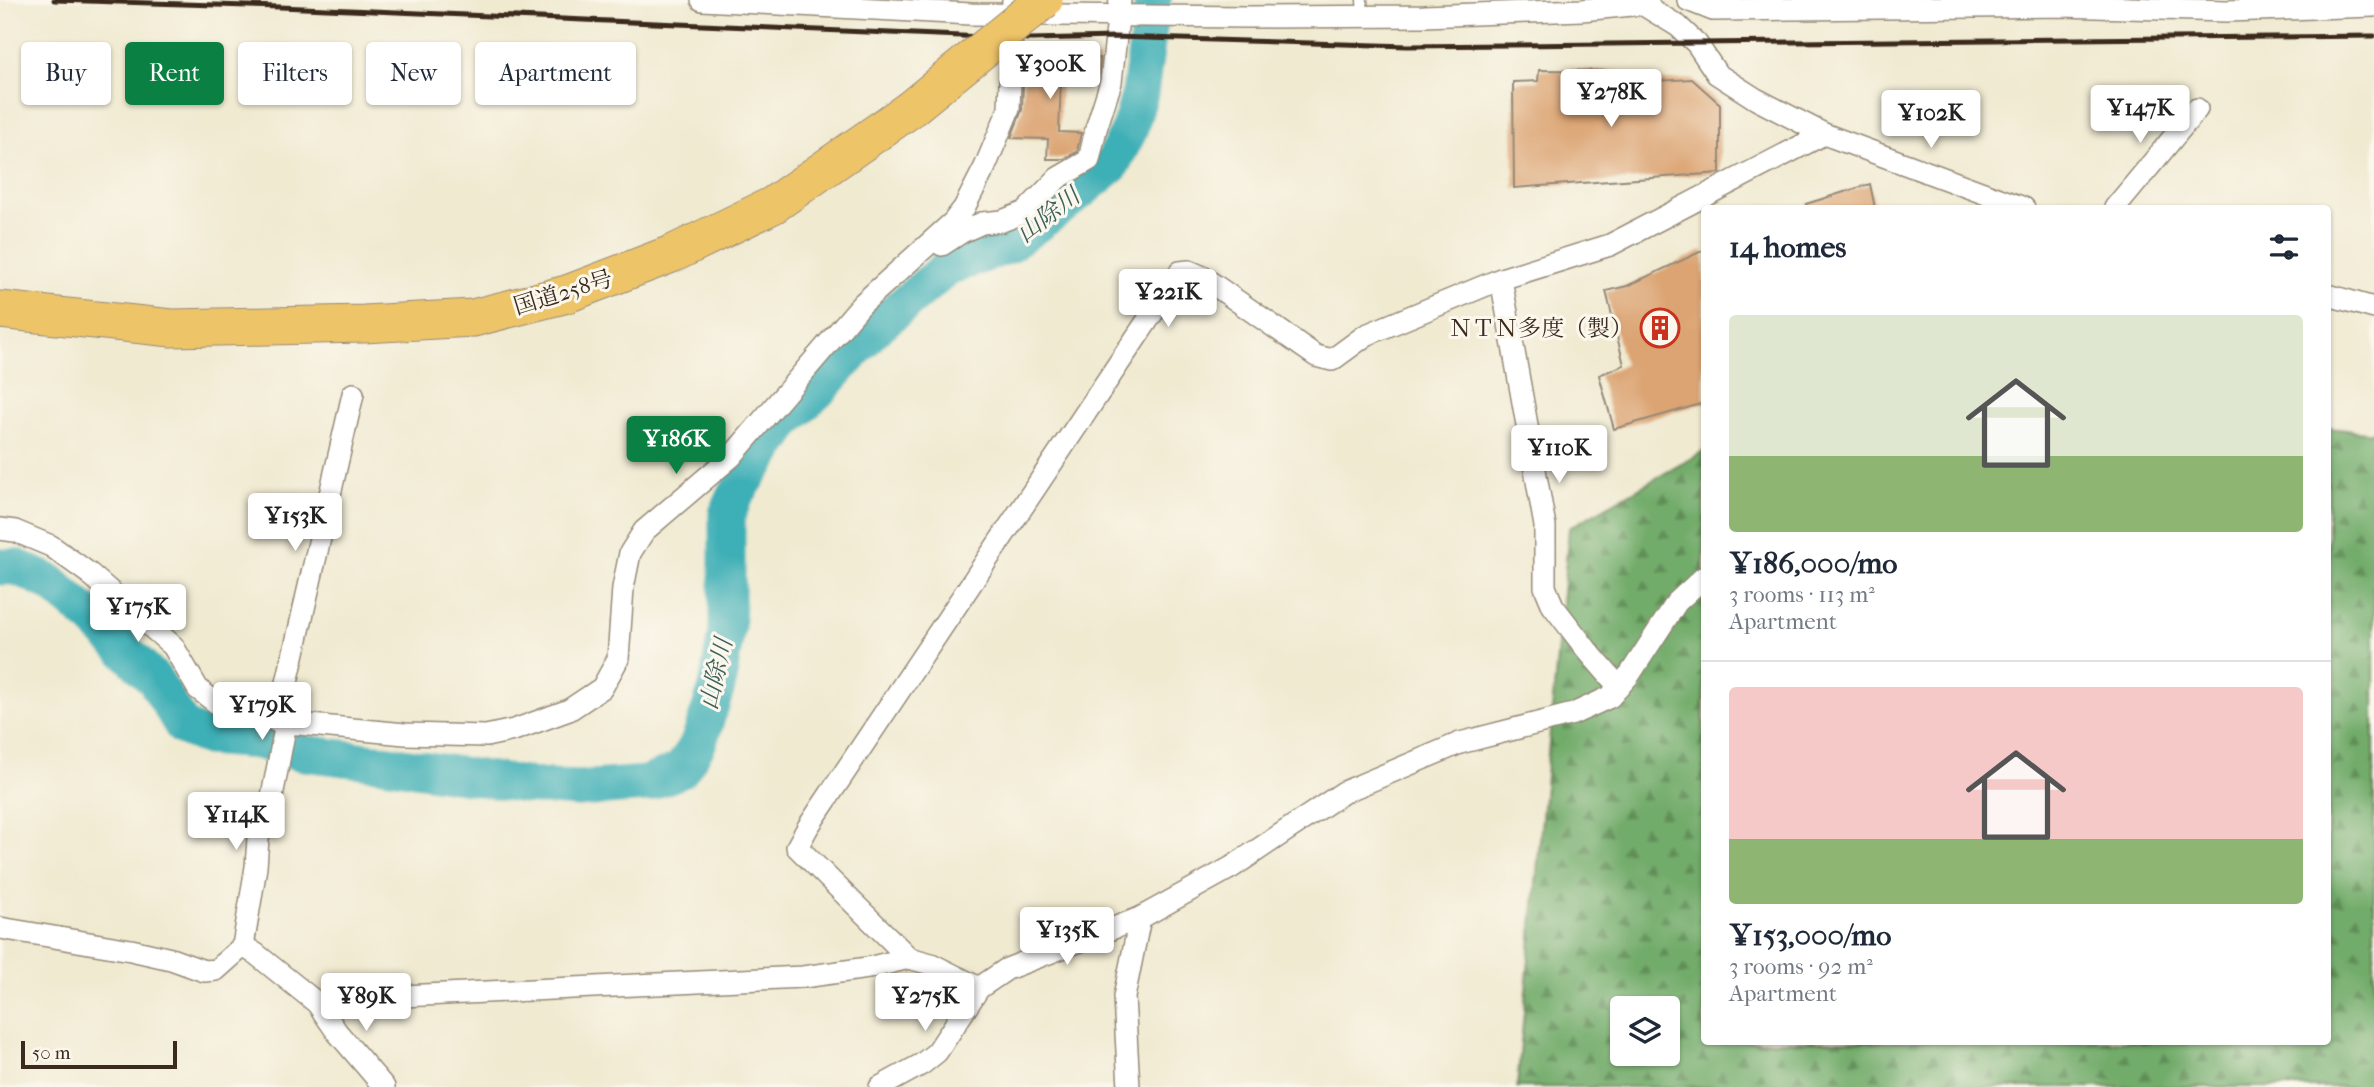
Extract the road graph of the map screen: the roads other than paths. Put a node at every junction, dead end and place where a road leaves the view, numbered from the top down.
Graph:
1 (702, 0) edge
2 (1688, 0) edge
3 (1645, 2) edge
4 (2062, 3) edge
5 (1023, 4) edge
6 (896, 5) edge
7 (2374, 6) edge
8 (1363, 7) edge
9 (1119, 8) edge
10 (2197, 109) dead end
11 (1824, 134) junction
12 (2016, 205) edge
13 (2117, 205) edge
14 (906, 265) junction
15 (1501, 279) junction
16 (2331, 296) edge
17 (2374, 308) edge
18 (0, 310) edge
19 (353, 394) dead end
20 (0, 529) edge
21 (1701, 580) edge
22 (1619, 687) junction
23 (282, 722) junction
24 (1140, 918) junction
25 (0, 928) edge
26 (243, 946) junction
27 (909, 958) junction
28 (979, 988) junction
29 (317, 1003) junction
30 (384, 1087) edge
31 (880, 1087) edge
32 (1129, 1087) edge

1 - 6 street
2 - 4 street
3 - 8 street
3 - 11 street
4 - 7 street
5 - 6 street
5 - 9 street
5 - 14 street
5 - 18 highway, 国道258号, bridge
8 - 9 street
9 - 14 street
10 - 13 street
11 - 12 street
11 - 15 street
14 - 23 street
15 - 22 street
15 - 27 street
16 - 17 street
19 - 23 street
20 - 23 street
21 - 22 street
22 - 24 street
23 - 26 street
24 - 28 street
24 - 32 street
25 - 26 street
26 - 29 street
27 - 28 street
27 - 29 street
28 - 31 street
29 - 30 street

